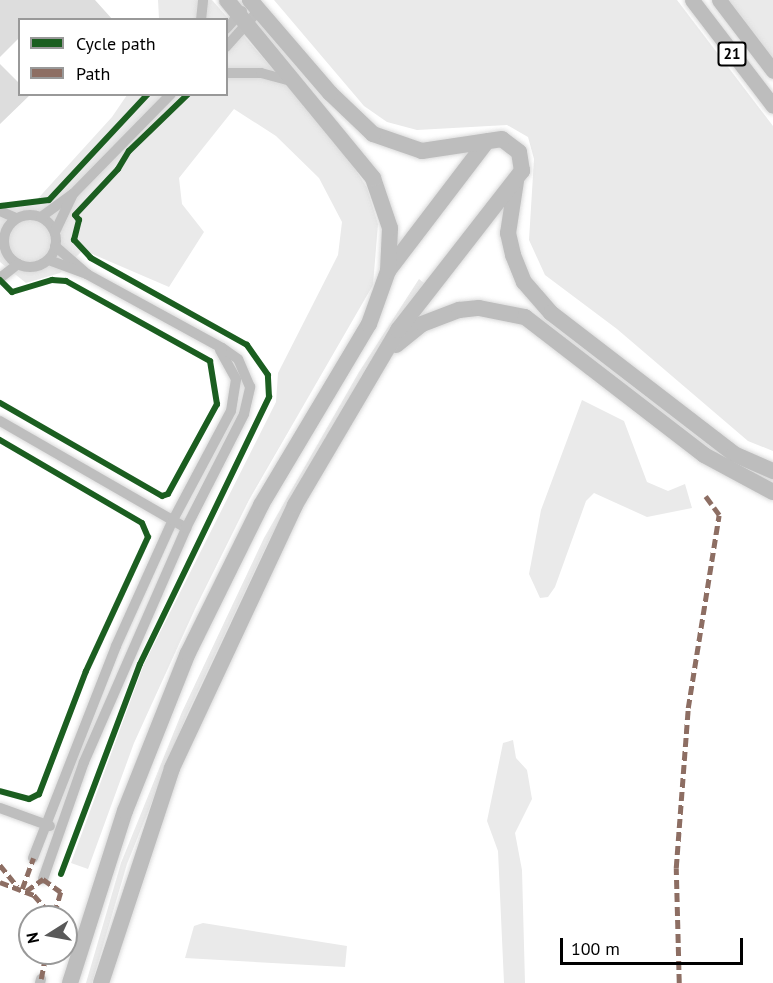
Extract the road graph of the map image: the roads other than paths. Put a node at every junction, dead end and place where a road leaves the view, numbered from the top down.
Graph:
1 (203, 0) edge
2 (227, 0) edge
3 (692, 0) edge
4 (719, 0) edge
5 (253, 3) edge
6 (201, 18) edge
7 (243, 20) junction
8 (228, 28) edge
9 (228, 44) edge
10 (773, 71) edge
11 (228, 73) edge
12 (294, 81) junction
13 (169, 96) edge
14 (773, 106) edge
15 (488, 140) junction
16 (516, 180) junction
17 (72, 194) junction
18 (0, 211) edge
19 (41, 217) junction
20 (16, 218) junction
21 (2, 232) edge
22 (54, 232) junction
23 (55, 246) junction
24 (3, 258) edge
25 (49, 260) junction
26 (18, 264) junction
27 (388, 271) junction
28 (87, 274) junction
29 (0, 278) edge
30 (216, 345) junction
31 (378, 363) junction
32 (0, 421) edge
33 (773, 471) edge
34 (773, 492) edge
35 (173, 520) junction
36 (186, 528) junction
37 (0, 808) edge
38 (44, 823) junction
39 (59, 829) junction
40 (33, 858) dead end
41 (43, 879) dead end
42 (70, 983) edge
43 (101, 983) edge

1 - 6 street
2 - 7 highway
3 - 14 main road, 21
4 - 10 main road, 21
5 - 7 street
5 - 15 highway
7 - 8 street
7 - 9 street
7 - 12 highway
11 - 12 street
12 - 27 highway
13 - 17 street
15 - 16 highway
15 - 27 highway
16 - 31 highway
16 - 33 highway
17 - 19 street
17 - 22 street
18 - 20 street
19 - 20 street
19 - 22 street
20 - 21 street
21 - 24 street
22 - 23 street
23 - 25 street
23 - 28 street
24 - 26 street
25 - 26 street
25 - 28 street
26 - 29 street
27 - 42 highway
28 - 30 street
30 - 35 street
30 - 36 street
31 - 34 highway
31 - 43 highway
32 - 35 street
35 - 36 street
35 - 38 street
36 - 39 street
37 - 38 street
38 - 39 street
38 - 40 street
39 - 41 street

